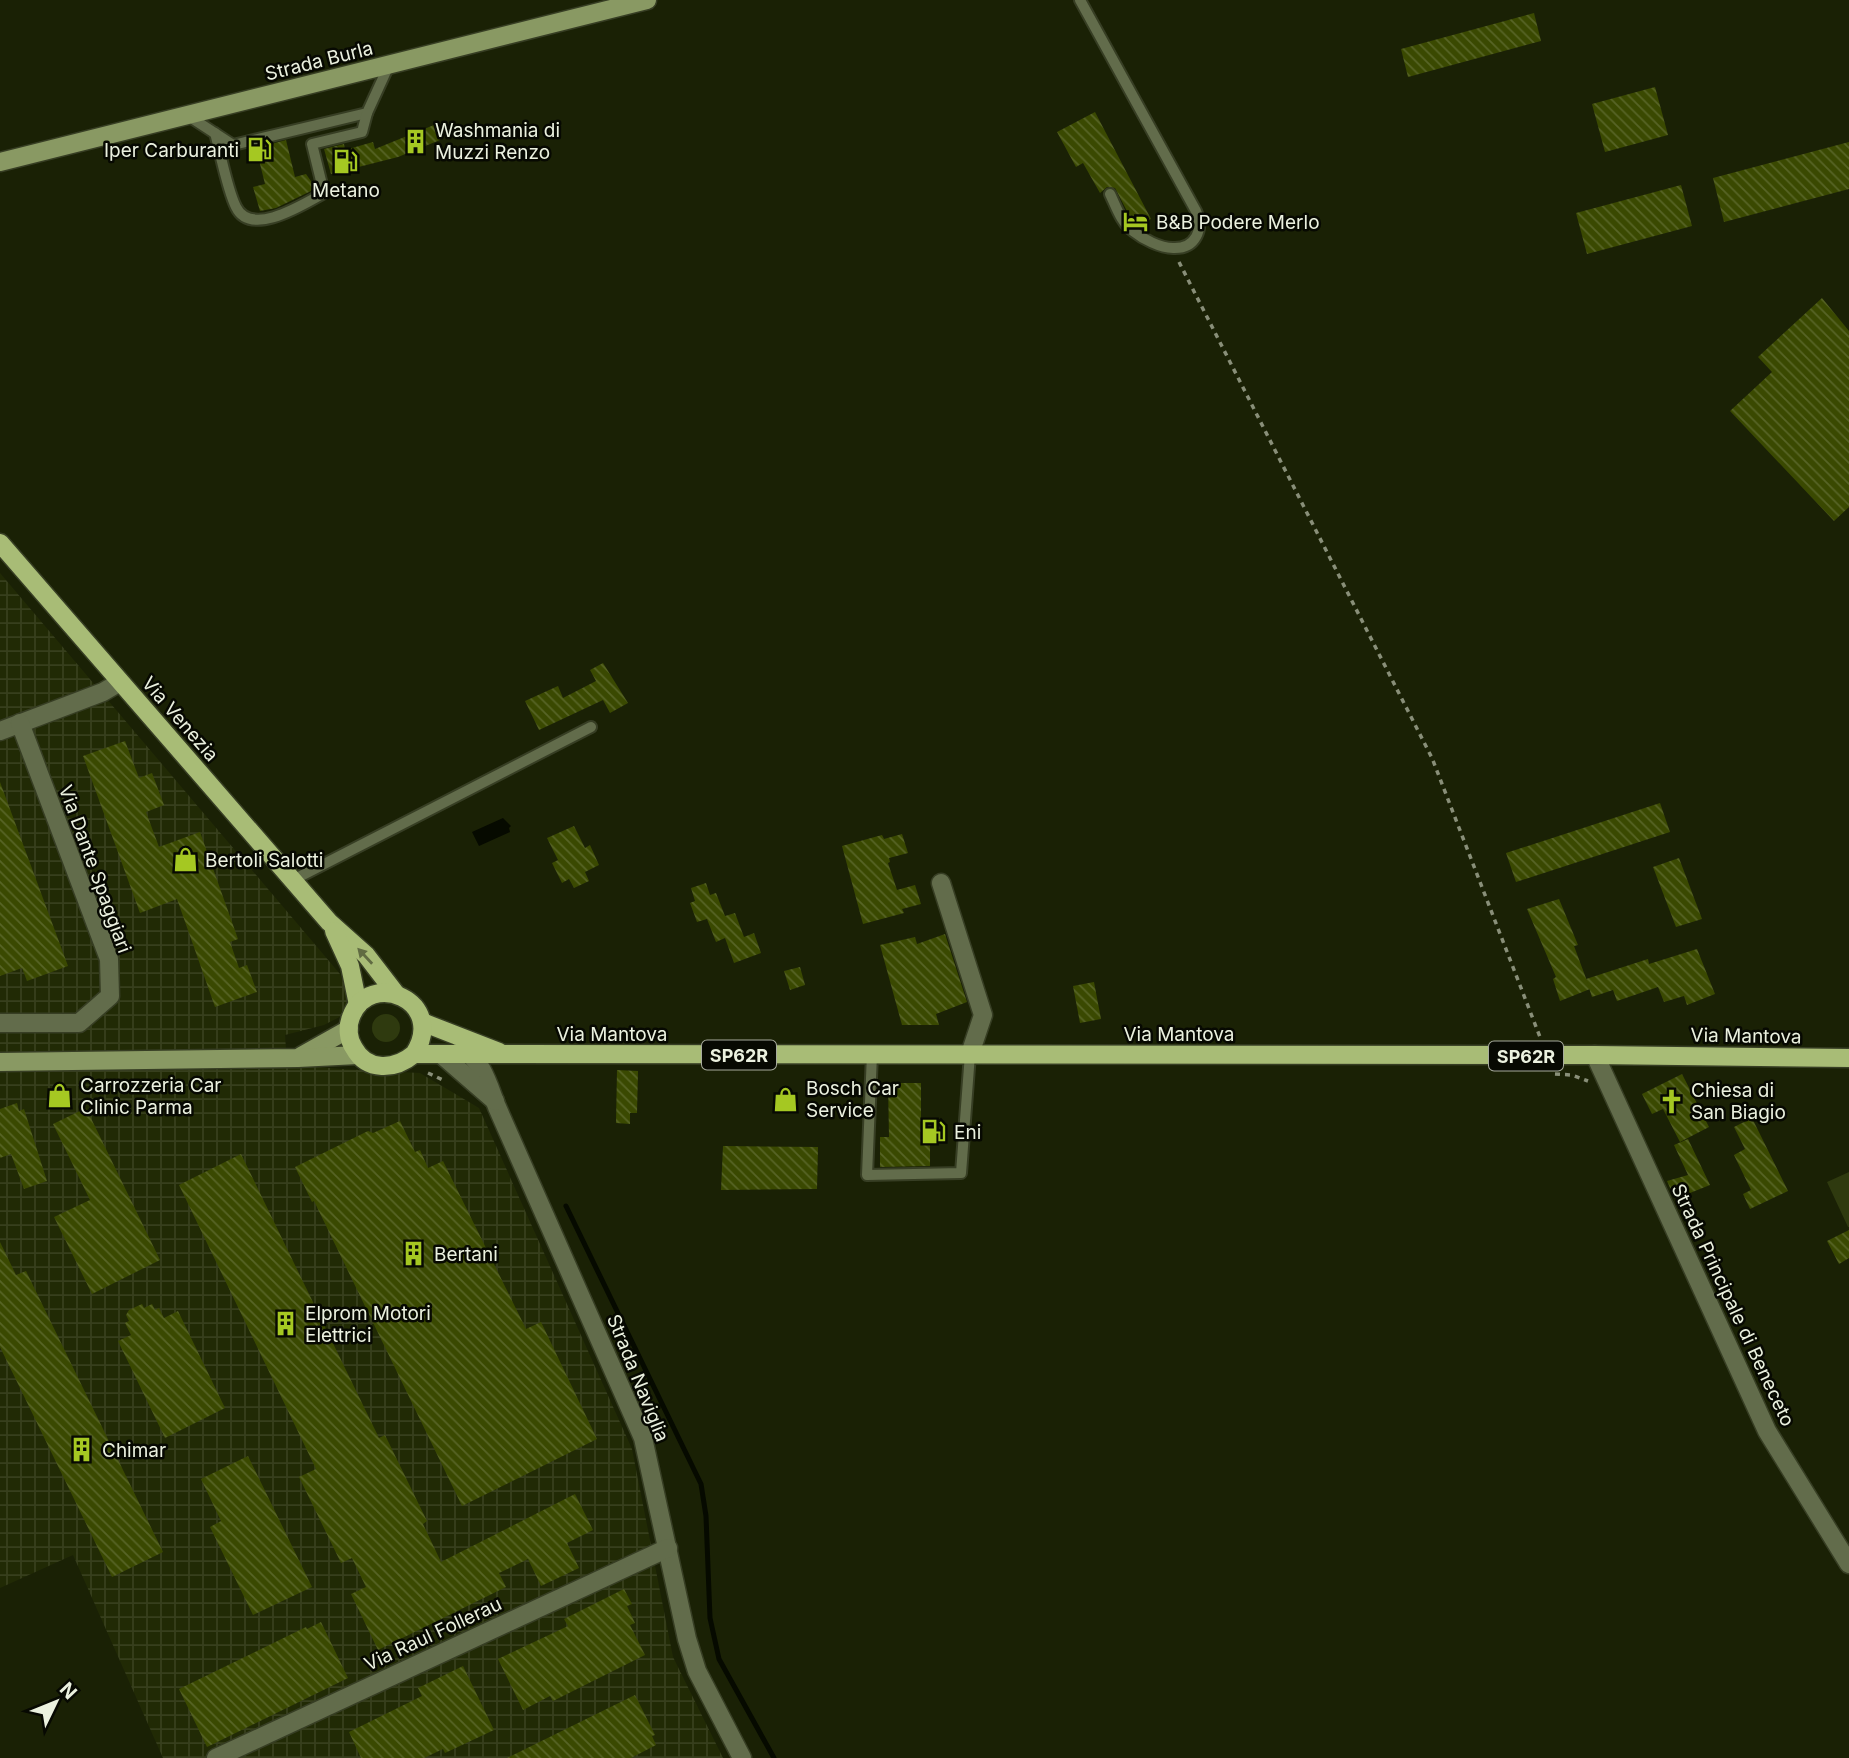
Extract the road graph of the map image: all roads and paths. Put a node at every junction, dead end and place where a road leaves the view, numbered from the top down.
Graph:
1 (647, 0) edge
2 (1080, 0) edge
3 (389, 65) junction
4 (367, 113) junction
5 (187, 115) junction
6 (215, 133) junction
7 (0, 162) edge
8 (1110, 194) dead end
9 (1172, 248) junction
10 (0, 543) edge
11 (120, 681) junction
12 (20, 723) junction
13 (591, 727) dead end
14 (0, 731) edge
15 (293, 880) junction
16 (941, 884) dead end
17 (329, 922) junction
18 (397, 994) junction
19 (358, 1005) junction
20 (0, 1023) edge
21 (425, 1023) junction
22 (349, 1029) junction
23 (414, 1054) junction
24 (872, 1054) junction
25 (970, 1054) junction
26 (358, 1055) junction
27 (442, 1055) junction
28 (509, 1055) junction
29 (1595, 1055) junction
30 (474, 1056) junction
31 (1547, 1056) junction
32 (298, 1058) junction
33 (1849, 1058) edge
34 (0, 1062) edge
35 (495, 1101) junction
36 (668, 1548) junction
37 (1849, 1564) edge
38 (216, 1758) edge
39 (742, 1758) edge

1 - 3 main road, Strada Burla
2 - 9 lane
3 - 4 lane
3 - 5 main road, Strada Burla
4 - 6 lane
4 - 6 lane
5 - 6 lane
5 - 7 main road, Strada Burla
8 - 9 lane
9 - 31 path
10 - 11 main road, Via Venezia
11 - 12 street
11 - 15 main road, Via Venezia
12 - 14 street
12 - 20 street, Via Dante Spaggiari
13 - 15 lane
15 - 17 main road, Via Venezia
16 - 25 street
18 -> 17 main road, Via Venezia
17 - 19 main road, Via Venezia
18 - 19 main road
18 - 21 main road, Via Mantova
19 - 22 main road
21 - 23 main road
21 - 28 main road, Via Mantova
21 - 30 street, Strada Naviglia
22 - 26 main road
22 - 32 main road, Via Mantova
23 - 26 main road, Via Mantova
23 - 27 main road, Via Mantova
24 - 25 main road, Via Mantova / SP62R
24 - 25 lane
24 - 28 main road, Via Mantova / SP62R
25 - 31 main road, Via Mantova / SP62R
26 - 32 main road, Via Mantova
27 - 30 main road, Via Mantova
27 - 35 street, Strada Naviglia
28 - 30 main road, Via Mantova
29 - 31 main road, Via Mantova / SP62R
29 - 33 main road, Via Mantova / SP62R
29 - 37 street, Strada Principale di Beneceto
30 - 35 street, Strada Naviglia
32 - 34 main road, Via Mantova
35 - 36 street, Strada Naviglia
36 - 38 street, Via Raul Follerau
36 - 39 street, Strada Naviglia

